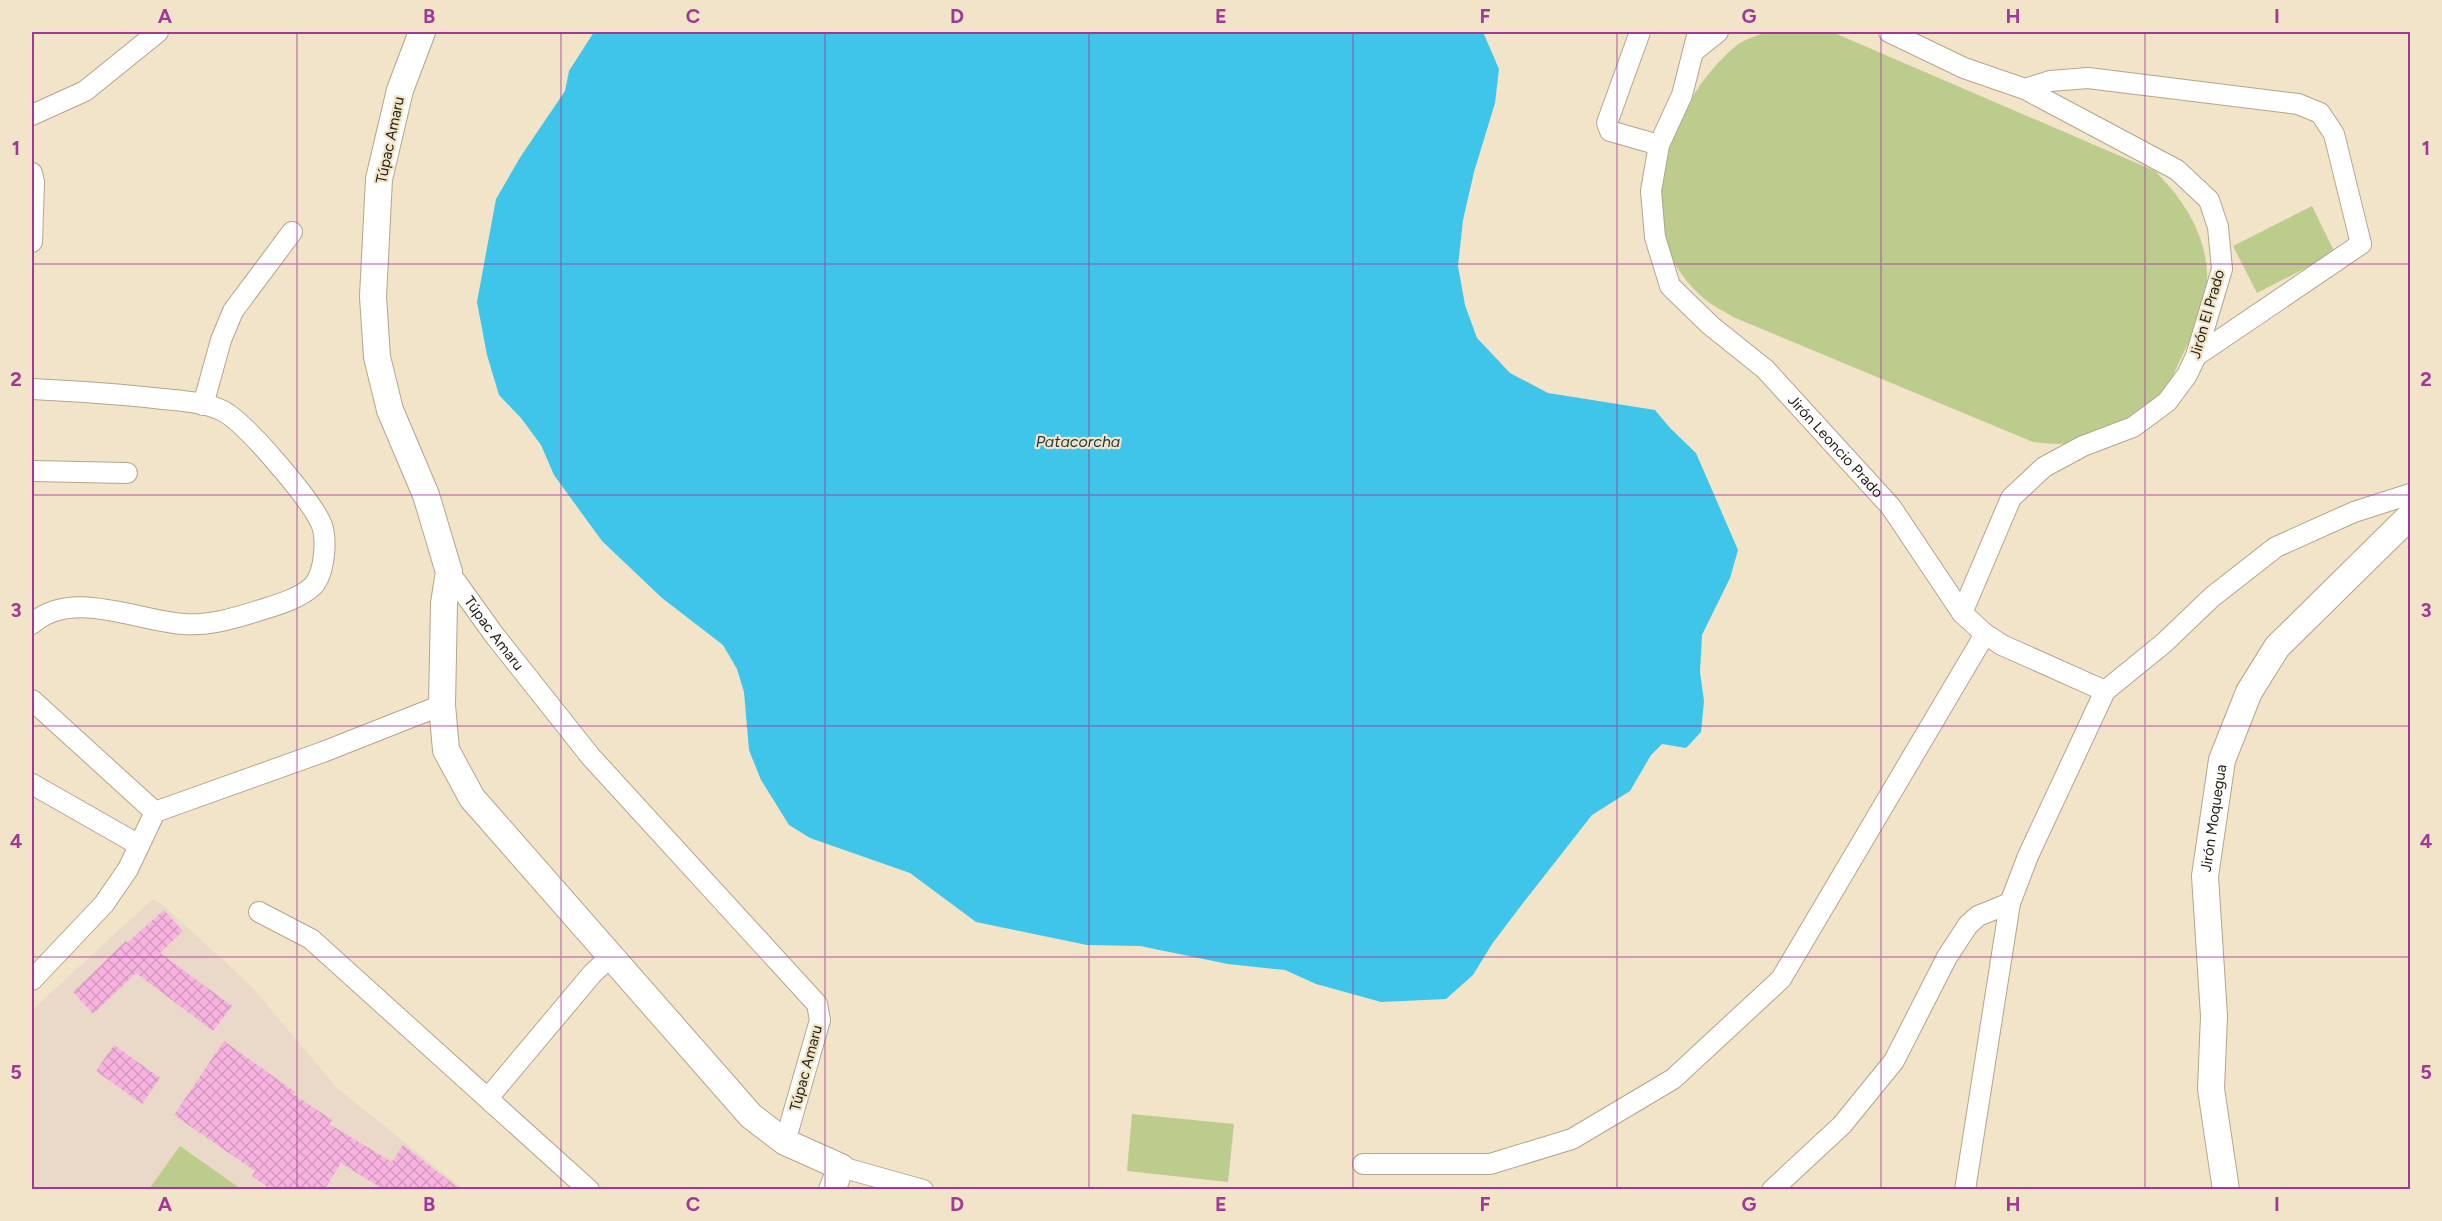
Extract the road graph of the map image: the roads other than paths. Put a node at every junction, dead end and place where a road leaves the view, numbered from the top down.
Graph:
1 (158, 32) edge
2 (422, 32) edge
3 (1640, 32) edge
4 (1698, 32) edge
5 (1718, 32) edge
6 (1889, 32) edge
7 (1920, 38) edge
8 (1693, 52) junction
9 (2025, 89) junction
10 (32, 115) edge
11 (1659, 145) junction
12 (32, 173) edge
13 (292, 232) dead end
14 (32, 242) edge
15 (2196, 356) junction
16 (32, 389) edge
17 (203, 405) junction
18 (32, 471) edge
19 (127, 473) dead end
20 (2410, 494) edge
21 (2410, 516) edge
22 (449, 572) junction
23 (1962, 614) junction
24 (35, 616) edge
25 (1985, 634) junction
26 (2104, 691) junction
27 (32, 700) edge
28 (442, 705) junction
29 (32, 784) edge
30 (156, 812) junction
31 (140, 845) junction
32 (2010, 903) junction
33 (259, 912) dead end
34 (611, 956) junction
35 (32, 980) edge
36 (488, 1098) junction
37 (785, 1142) junction
38 (1363, 1164) dead end
39 (837, 1178) edge
40 (589, 1190) edge
41 (923, 1190) edge
42 (1772, 1190) edge
43 (1965, 1190) edge
44 (2226, 1190) edge

1 - 10 street
2 - 22 street, Túpac Amaru
3 - 11 street
4 - 8 street, Jirón Leoncio Prado
5 - 8 street
6 - 7 street, Jirón El Prado
7 - 9 street, Jirón El Prado
8 - 11 street, Jirón Leoncio Prado
9 - 15 street, Jirón El Prado
9 - 15 street
11 - 23 street, Jirón Leoncio Prado
12 - 14 street
13 - 17 street
15 - 23 street, Jirón El Prado
16 - 17 street
17 - 24 street
18 - 19 street
20 - 26 street
21 - 44 street, Jirón Moquegua
22 - 28 street
22 - 37 street, Túpac Amaru
23 - 25 street, Jirón Leoncio Prado
25 - 26 street, Jirón Leoncio Prado
25 - 38 street
26 - 32 street
27 - 30 street
28 - 30 street
28 - 34 street
29 - 31 street
30 - 31 street
31 - 35 street
32 - 42 street
32 - 43 street
33 - 36 street
34 - 36 street
34 - 37 street
36 - 40 street
37 - 39 street
39 - 41 street

